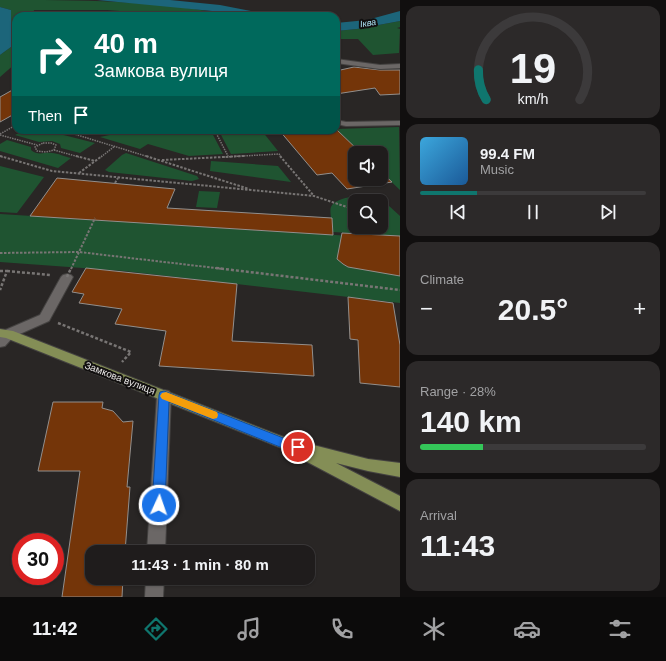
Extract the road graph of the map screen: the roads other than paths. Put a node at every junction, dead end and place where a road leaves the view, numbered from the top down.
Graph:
1 (340, 62) edge
2 (400, 66) edge
3 (340, 123) edge
4 (400, 123) edge
5 (67, 277) road end
6 (3, 337) edge
7 (164, 395) junction
8 (284, 443) junction
9 (400, 470) edge
10 (400, 504) edge
11 (156, 545) edge
12 (155, 585) edge
13 (154, 597) edge

1 - 2 street
3 - 4 street
5 - 6 street
6 - 7 main road, Замкова вулиця
7 - 8 main road, Замкова вулиця
7 - 11 street
8 - 9 main road, Замкова вулиця
8 - 10 main road
12 - 13 street

